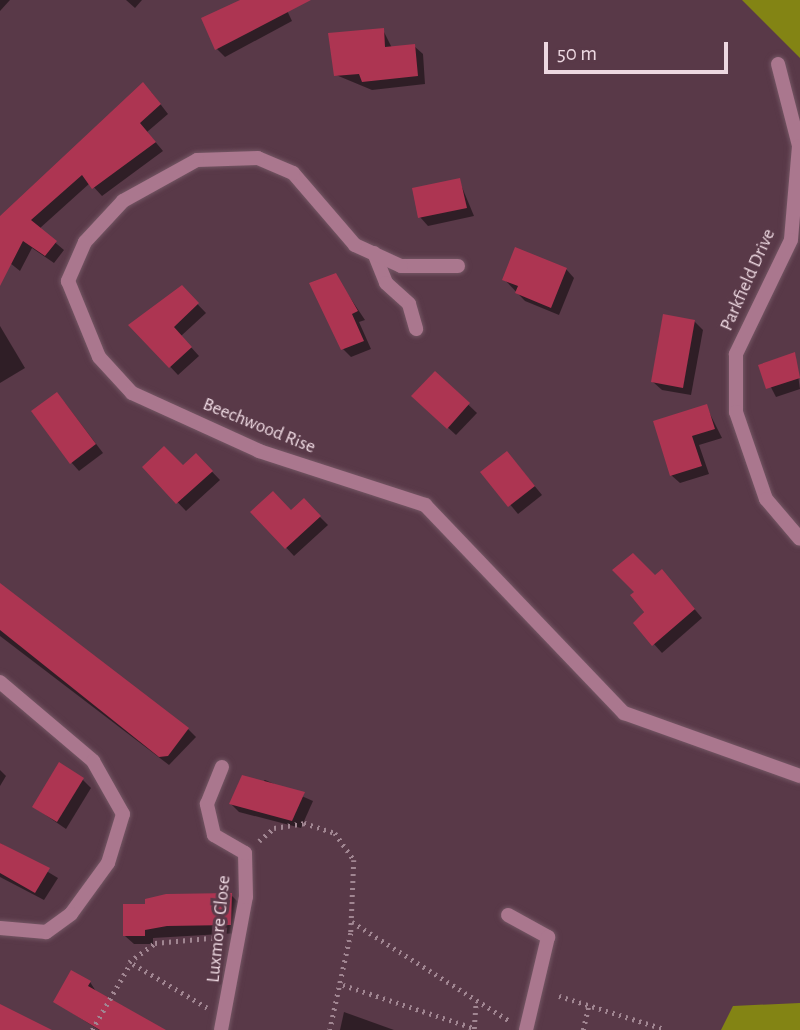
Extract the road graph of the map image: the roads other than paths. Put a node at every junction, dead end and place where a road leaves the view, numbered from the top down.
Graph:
1 (778, 64) dead end
2 (795, 244) edge
3 (374, 253) junction
4 (458, 265) dead end
5 (416, 329) dead end
6 (800, 539) edge
7 (0, 682) edge
8 (222, 767) dead end
9 (800, 776) edge
10 (508, 915) dead end
11 (0, 929) edge
12 (521, 1027) edge
13 (221, 1030) edge

1 - 2 street, Parkfield Drive
2 - 6 street, Parkfield Drive
3 - 4 street, Beechwood Rise
3 - 5 street
3 - 9 street, Beechwood Rise
7 - 11 street
8 - 13 street, Luxmore Close
10 - 12 street

